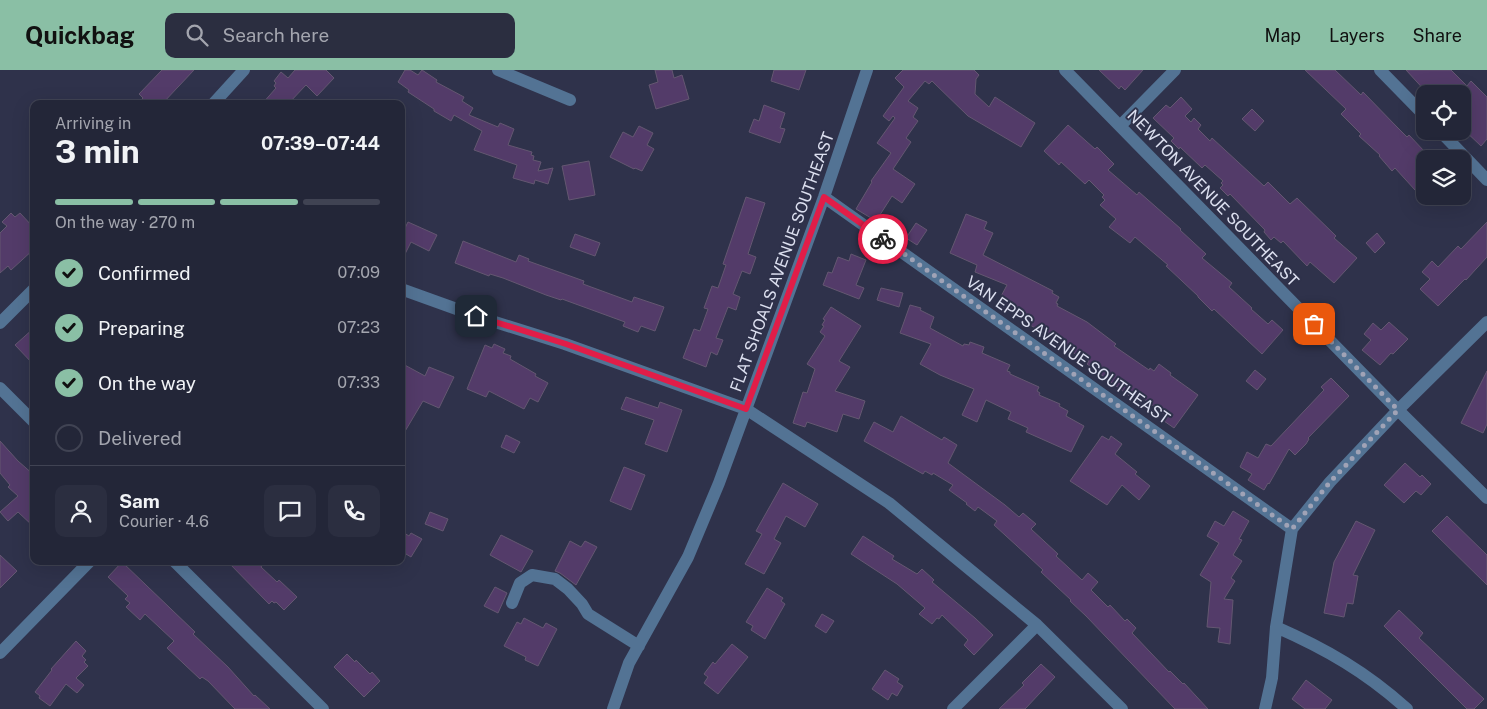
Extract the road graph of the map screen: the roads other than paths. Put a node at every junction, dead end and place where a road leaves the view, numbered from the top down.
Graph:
1 (244, 70) edge
2 (498, 70) edge
3 (867, 70) edge
4 (1064, 70) edge
5 (1175, 70) edge
6 (1380, 70) edge
7 (217, 100) edge
8 (570, 100) dead end
9 (1416, 107) edge
10 (1120, 126) junction
11 (1449, 140) edge
12 (1487, 180) edge
13 (824, 197) junction
14 (405, 290) edge
15 (30, 293) edge
16 (1487, 322) edge
17 (0, 323) edge
18 (0, 388) edge
19 (746, 409) junction
20 (1398, 410) junction
21 (30, 418) edge
22 (1487, 498) edge
23 (1292, 529) junction
24 (86, 565) edge
25 (178, 565) edge
26 (512, 603) dead end
27 (1038, 625) junction
28 (1276, 627) junction
29 (639, 646) junction
30 (0, 652) edge
31 (323, 709) edge
32 (613, 709) edge
33 (953, 709) edge
34 (1122, 709) edge
35 (1265, 709) edge
36 (1407, 709) edge

1 - 7 street
2 - 8 street
3 - 13 street, FLAT SHOALS AVENUE SOUTHEAST
4 - 10 street, NEWTON AVENUE SOUTHEAST
5 - 10 street
6 - 9 street
10 - 20 street, NEWTON AVENUE SOUTHEAST
11 - 12 street
13 - 19 street, FLAT SHOALS AVENUE SOUTHEAST
13 - 23 street, VAN EPPS AVENUE SOUTHEAST
14 - 19 street
15 - 17 street
16 - 20 street
18 - 21 street
19 - 27 street
19 - 29 street, FLAT SHOALS AVENUE SOUTHEAST
20 - 22 street, NEWTON AVENUE SOUTHEAST
20 - 23 street
23 - 28 street
24 - 30 street
25 - 31 street
26 - 29 street
27 - 33 street
27 - 34 street
28 - 35 street
28 - 36 street
29 - 32 street, FLAT SHOALS AVENUE SOUTHEAST

